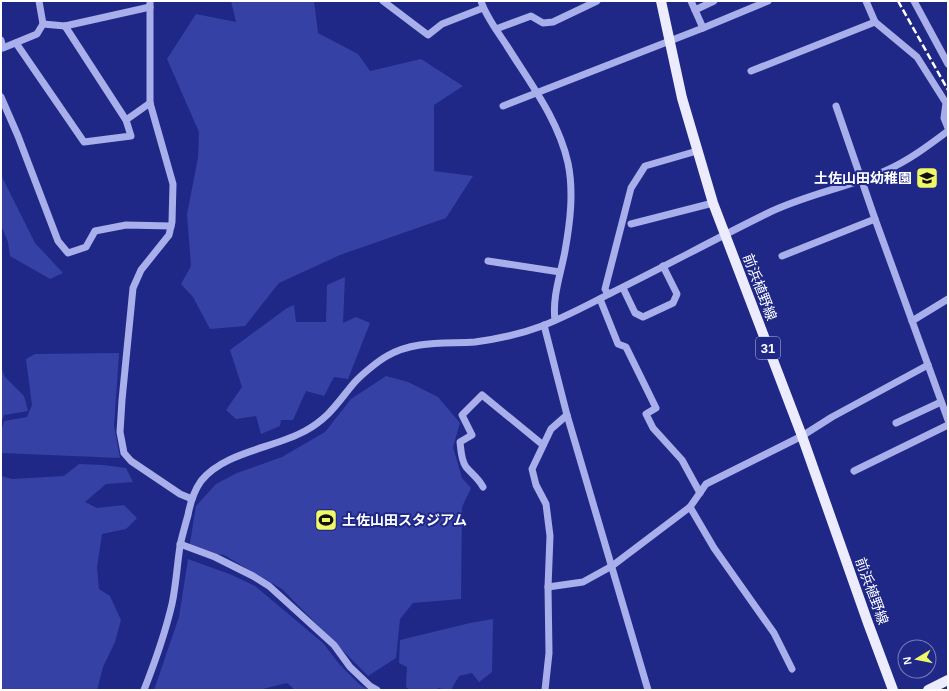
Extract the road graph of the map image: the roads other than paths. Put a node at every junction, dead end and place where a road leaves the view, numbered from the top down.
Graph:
1 (39, 1) edge
2 (383, 1) edge
3 (597, 1) edge
4 (661, 1) edge
5 (691, 1) edge
6 (714, 1) edge
7 (768, 1) edge
8 (866, 1) edge
9 (914, 1) edge
10 (150, 4) edge
11 (482, 4) edge
12 (695, 10) junction
13 (874, 22) junction
14 (43, 24) junction
15 (65, 26) junction
16 (703, 28) junction
17 (496, 29) junction
18 (1, 40) edge
19 (669, 41) junction
20 (16, 43) junction
21 (948, 64) edge
22 (751, 71) dead end
23 (537, 93) junction
24 (1, 96) edge
25 (150, 103) junction
26 (503, 106) dead end
27 (836, 106) dead end
28 (126, 120) junction
29 (948, 128) edge
30 (948, 131) edge
31 (697, 151) junction
32 (862, 180) junction
33 (714, 203) junction
34 (875, 219) junction
35 (631, 224) dead end
36 (171, 226) junction
37 (725, 235) junction
38 (782, 256) dead end
39 (488, 261) dead end
40 (663, 266) junction
41 (560, 272) junction
42 (623, 288) junction
43 (608, 294) junction
44 (600, 299) junction
45 (948, 299) edge
46 (555, 320) junction
47 (912, 321) junction
48 (544, 325) junction
49 (928, 365) junction
50 (941, 402) junction
51 (567, 415) junction
52 (948, 420) edge
53 (896, 423) dead end
54 (948, 425) edge
55 (802, 436) junction
56 (543, 445) junction
57 (854, 471) dead end
58 (483, 487) dead end
59 (700, 493) junction
60 (192, 499) junction
61 (690, 507) junction
62 (180, 544) junction
63 (612, 566) junction
64 (548, 587) junction
65 (792, 669) dead end
66 (948, 680) edge
67 (144, 690) edge
68 (377, 690) edge
69 (545, 690) edge
70 (648, 690) edge
71 (893, 690) edge
72 (928, 690) edge

1 - 14 street
2 - 11 street
3 - 17 street
4 - 19 main road, 前浜植野線 / 31
5 - 12 street
6 - 12 street
7 - 16 street
8 - 13 street
9 - 21 street
10 - 15 street
10 - 25 street
11 - 17 street
12 - 16 street
13 - 22 street
13 - 29 street
14 - 15 street
14 - 20 street
15 - 28 street
16 - 19 street
17 - 23 street
18 - 20 street
19 - 23 street
19 - 31 main road, 前浜植野線 / 31
20 - 28 street
23 - 26 street
23 - 41 street
24 - 36 street
25 - 28 street
25 - 36 street
27 - 32 street
30 - 32 street
31 - 33 main road, 前浜植野線 / 31
31 - 43 street
32 - 34 street
32 - 37 street
33 - 35 street
33 - 37 main road, 前浜植野線 / 31
34 - 38 street
34 - 47 street
36 - 60 street
37 - 40 street
37 - 55 main road, 前浜植野線 / 31
39 - 41 street
40 - 42 street
40 - 42 street
41 - 46 street
42 - 43 street
43 - 44 street
44 - 46 street
44 - 59 street
45 - 47 street
46 - 48 street
47 - 49 street
48 - 51 street
48 - 60 street
49 - 50 street
49 - 55 street
50 - 52 street
50 - 53 street
51 - 56 street
51 - 63 street
54 - 57 street
55 - 59 street
55 - 71 main road, 前浜植野線 / 31
56 - 58 street
56 - 64 street
59 - 61 street
60 - 62 street
61 - 63 street
61 - 65 street
62 - 67 street
62 - 68 street
63 - 64 street
63 - 70 street
64 - 69 street
66 - 72 main road

